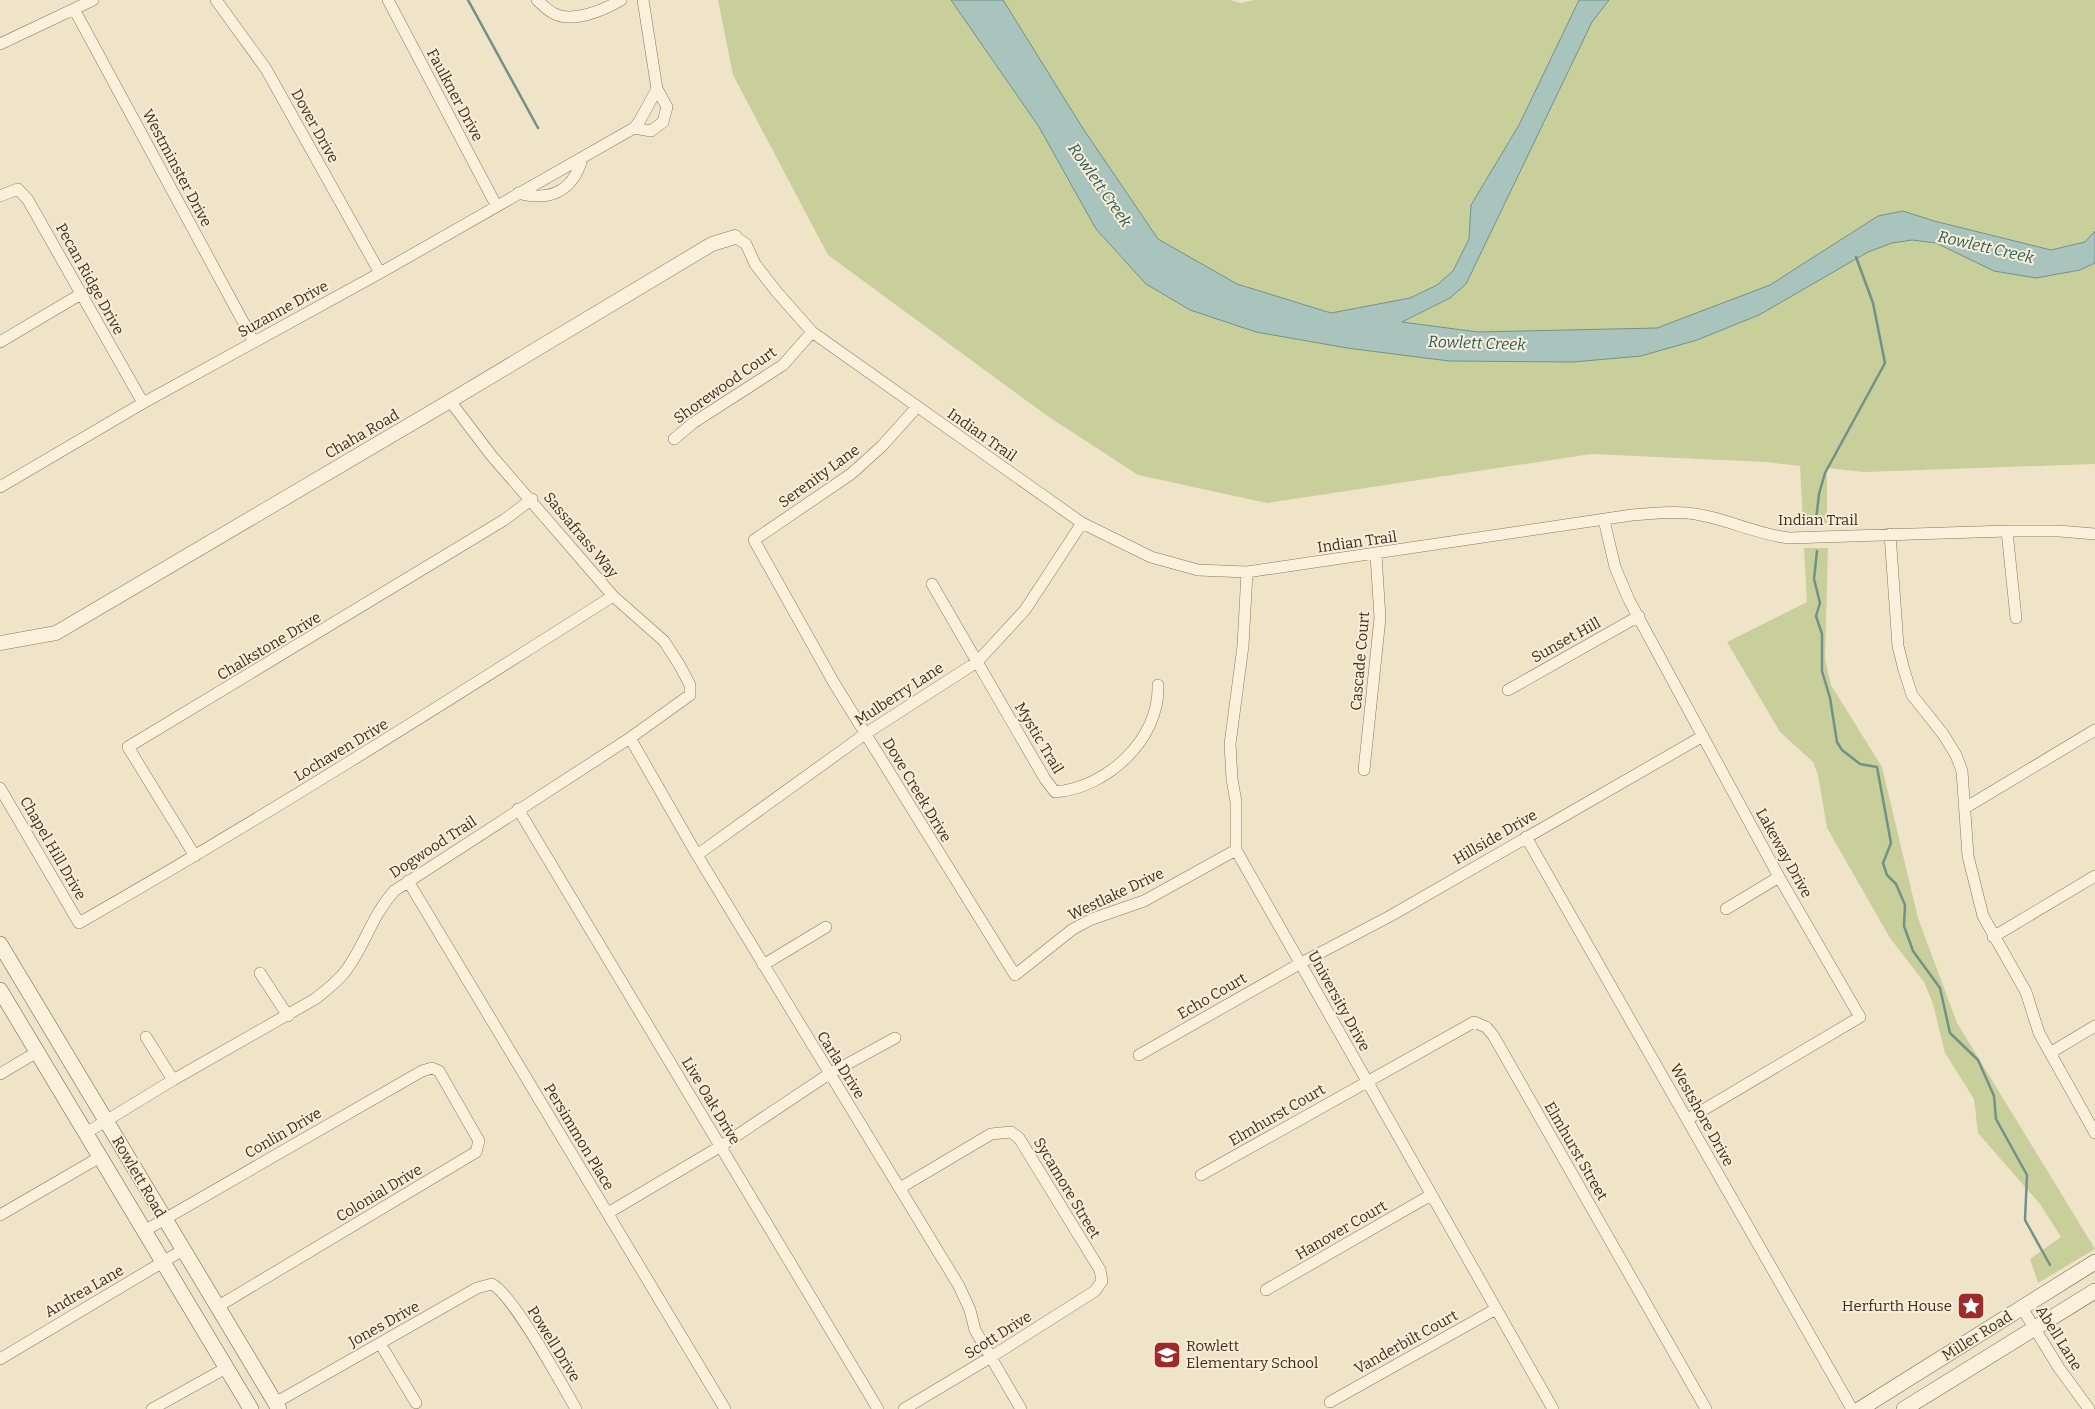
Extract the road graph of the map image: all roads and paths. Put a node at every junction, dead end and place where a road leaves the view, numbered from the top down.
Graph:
1 (94, 0) edge
2 (216, 0) edge
3 (388, 0) edge
4 (537, 0) edge
5 (621, 0) edge
6 (643, 0) edge
7 (74, 9) junction
8 (0, 44) edge
9 (657, 89) junction
10 (634, 128) junction
11 (582, 159) junction
12 (518, 193) junction
13 (0, 196) edge
14 (496, 204) junction
15 (735, 237) joint
16 (380, 273) junction
17 (81, 294) junction
18 (812, 332) junction
19 (0, 342) edge
20 (254, 342) junction
21 (450, 401) junction
22 (142, 403) junction
23 (917, 408) junction
24 (674, 439) dead end
25 (0, 487) edge
26 (532, 500) junction
27 (1604, 520) junction
28 (1082, 523) junction
29 (2007, 531) junction
30 (1890, 534) junction
31 (2095, 534) edge
32 (754, 540) joint
33 (1376, 554) junction
34 (1247, 572) junction
35 (932, 584) dead end
36 (614, 596) junction
37 (1639, 616) junction
38 (2016, 618) dead end
39 (0, 642) edge
40 (977, 662) junction
41 (690, 685) joint
42 (1158, 685) dead end
43 (1508, 690) dead end
44 (2095, 730) edge
45 (865, 734) junction
46 (1703, 736) junction
47 (630, 738) junction
48 (1364, 770) dead end
49 (0, 788) edge
50 (1965, 808) junction
51 (518, 809) junction
52 (1526, 837) junction
53 (1236, 850) junction
54 (697, 855) junction
55 (195, 856) junction
56 (1779, 876) junction
57 (2095, 876) edge
58 (408, 881) junction
59 (1726, 909) dead end
60 (79, 923) joint
61 (826, 927) dead end
62 (1993, 937) junction
63 (0, 944) edge
64 (1301, 963) junction
65 (763, 965) junction
66 (260, 973) dead end
67 (1015, 975) joint
68 (0, 990) edge
69 (288, 1016) junction
70 (2095, 1026) edge
71 (146, 1037) dead end
72 (895, 1038) dead end
73 (37, 1052) junction
74 (2050, 1053) junction
75 (1139, 1056) dead end
76 (439, 1071) joint
77 (0, 1074) edge
78 (829, 1074) junction
79 (173, 1080) junction
80 (1367, 1081) junction
81 (1688, 1119) junction
82 (106, 1121) junction
83 (86, 1133) junction
84 (2095, 1133) edge
85 (721, 1146) junction
86 (100, 1156) junction
87 (1201, 1175) dead end
88 (900, 1188) junction
89 (1431, 1196) junction
90 (608, 1214) junction
91 (0, 1215) edge
92 (164, 1219) junction
93 (144, 1231) junction
94 (183, 1250) junction
95 (163, 1262) junction
96 (2095, 1262) edge
97 (1102, 1281) joint
98 (1266, 1290) dead end
99 (2095, 1290) edge
100 (505, 1296) joint
101 (218, 1307) junction
102 (1496, 1309) junction
103 (2017, 1311) junction
104 (2029, 1330) junction
105 (381, 1345) junction
106 (991, 1357) junction
107 (0, 1359) edge
108 (1936, 1361) junction
109 (226, 1368) junction
110 (1950, 1380) junction
111 (1330, 1402) dead end
112 (416, 1403) dead end
113 (277, 1406) edge
114 (152, 1409) edge
115 (251, 1409) edge
116 (576, 1409) edge
117 (725, 1409) edge
118 (878, 1409) edge
119 (904, 1409) edge
120 (1022, 1409) edge
121 (1553, 1409) edge
122 (1706, 1409) edge
123 (1852, 1409) edge
124 (1860, 1409) edge
125 (1904, 1409) edge
126 (2088, 1409) edge

1 - 7 street
2 - 16 street, Dover Drive
3 - 14 street, Faulkner Drive
4 - 5 street
6 - 9 street
7 - 8 street
7 - 20 street, Westminster Drive
9 - 10 street
9 - 10 street
10 - 11 street, Suzanne Drive
11 - 12 street, Suzanne Drive
11 - 12 street
12 - 14 street, Suzanne Drive
13 - 17 street, Pecan Ridge Drive
14 - 16 street, Suzanne Drive
15 - 18 street, Indian Trail
15 - 21 street, Chaha Road
16 - 20 street, Suzanne Drive
17 - 19 street
17 - 22 street, Pecan Ridge Drive
18 - 23 street, Indian Trail
18 - 24 street, Shorewood Court
20 - 22 street, Suzanne Drive
21 - 26 street, Sassafrass Way
21 - 39 street, Chaha Road
22 - 25 street, Suzanne Drive
23 - 28 street, Indian Trail
23 - 32 street, Serenity Lane
26 - 36 street, Sassafrass Way
26 - 55 street, Chalkstone Drive
27 - 30 street, Indian Trail
27 - 33 street, Indian Trail
27 - 37 street, Lakeway Drive
28 - 34 street, Indian Trail
28 - 40 street, Mulberry Lane
29 - 30 street, Indian Trail
29 - 31 street, Indian Trail
29 - 38 street
30 - 50 street
32 - 45 street, Dove Creek Drive
33 - 34 street, Indian Trail
33 - 48 street, Cascade Court
34 - 53 street, University Drive
35 - 40 street
36 - 41 street, Sassafrass Way
36 - 55 street, Lochaven Drive
37 - 43 street, Sunset Hill
37 - 46 street, Lakeway Drive
40 - 42 street, Mystic Trail
40 - 45 street, Mulberry Lane
41 - 47 street, Dogwood Trail
44 - 50 street
45 - 54 street, Mulberry Lane
45 - 67 street, Dove Creek Drive
46 - 52 street, Hillside Drive
46 - 56 street, Lakeway Drive
47 - 51 street, Dogwood Trail
47 - 54 street, Carla Drive
49 - 60 street, Chapel Hill Drive
50 - 62 street
51 - 58 street, Dogwood Trail
51 - 85 street, Live Oak Drive
52 - 64 street, Hillside Drive
52 - 81 street, Westshore Drive
53 - 64 street, University Drive
53 - 67 street, Westlake Drive
54 - 65 street, Carla Drive
55 - 60 street, Lochaven Drive
56 - 59 street
56 - 81 street, Lakeway Drive
57 - 62 street
58 - 69 street, Dogwood Trail
58 - 90 street, Persimmon Place
61 - 65 street
62 - 74 street
63 - 82 main road, Rowlett Road
64 - 75 street, Echo Court
64 - 80 street, University Drive
65 - 78 street, Carla Drive
66 - 69 street
68 - 73 main road, Rowlett Road
69 - 79 street, Dogwood Trail
70 - 74 street
71 - 79 street
72 - 78 street
73 - 77 street
73 - 83 main road, Rowlett Road
74 - 84 street
76 - 92 street, Conlin Drive
76 - 101 street, Colonial Drive
78 - 85 street
78 - 88 street, Carla Drive
79 - 82 street, Dogwood Trail
80 - 87 street, Elmhurst Court
80 - 89 street, University Drive
80 - 122 street, Elmhurst Street
81 - 123 street, Westshore Drive
82 - 83 street, Dogwood Trail
82 - 92 main road, Rowlett Road
83 - 86 main road, Rowlett Road
85 - 90 street
85 - 118 street, Live Oak Drive
86 - 91 street
86 - 93 main road, Rowlett Road
88 - 97 street, Sycamore Street
88 - 106 street, Carla Drive
89 - 98 street, Hanover Court
89 - 102 street, University Drive
90 - 117 street, Persimmon Place
92 - 93 street, Conlin Drive
92 - 94 main road, Rowlett Road
93 - 95 main road, Rowlett Road
94 - 95 street, Andrea Lane
94 - 101 main road, Rowlett Road
95 - 107 street, Andrea Lane
95 - 109 main road, Rowlett Road
96 - 103 main road, Miller Road
97 - 106 street, Scott Drive
99 - 104 main road, Miller Road
100 - 105 street, Jones Drive
100 - 116 street, Powell Drive
101 - 113 main road, Rowlett Road
102 - 111 street, Vanderbilt Court
102 - 121 street, University Drive
103 - 104 main road
103 - 108 main road, Miller Road
104 - 110 main road, Miller Road
104 - 126 street, Abell Lane
105 - 112 street
105 - 113 street, Jones Drive
106 - 119 street, Scott Drive
106 - 120 street, Carla Drive
108 - 110 main road
108 - 124 main road, Miller Road
109 - 114 street
109 - 115 main road, Rowlett Road
110 - 125 main road, Miller Road

